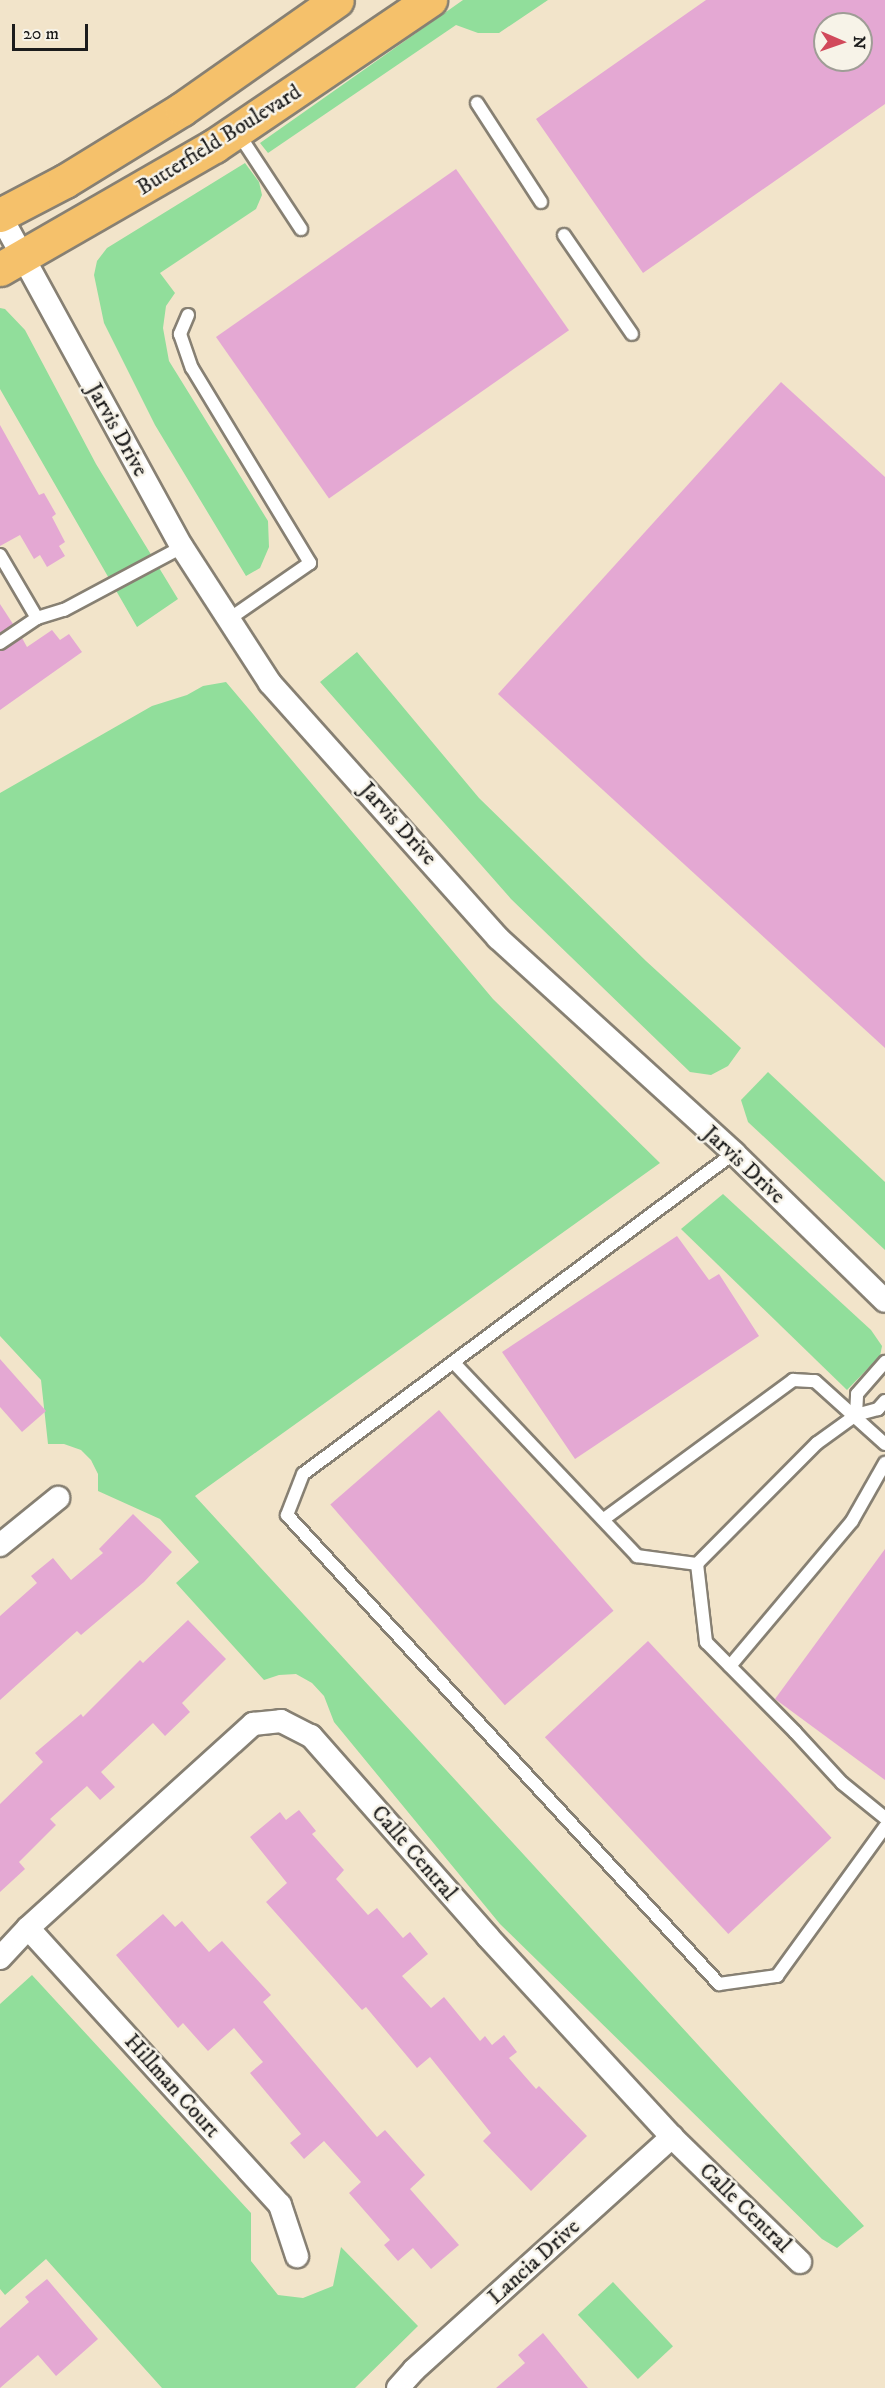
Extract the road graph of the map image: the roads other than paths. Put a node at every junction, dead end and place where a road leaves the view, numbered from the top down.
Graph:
1 (337, 0) edge
2 (430, 0) edge
3 (477, 103) dead end
4 (237, 132) junction
5 (541, 202) dead end
6 (0, 215) edge
7 (301, 229) dead end
8 (564, 235) dead end
9 (11, 264) edge
10 (188, 315) dead end
11 (632, 334) dead end
12 (182, 547) junction
13 (0, 555) edge
14 (37, 618) junction
15 (229, 620) junction
16 (0, 643) edge
17 (734, 1154) junction
18 (885, 1301) edge
19 (885, 1362) edge
20 (454, 1364) junction
21 (885, 1401) edge
22 (856, 1415) junction
23 (885, 1444) edge
24 (885, 1463) edge
25 (58, 1498) dead end
26 (604, 1520) junction
27 (0, 1545) edge
28 (697, 1564) junction
29 (730, 1666) junction
30 (885, 1818) edge
31 (885, 1827) edge
32 (28, 1928) junction
33 (0, 1958) edge
34 (672, 2137) junction
35 (297, 2256) dead end
36 (800, 2262) dead end
37 (398, 2388) edge

1 - 6 main road, Butterfield Boulevard
2 - 4 main road, Butterfield Boulevard
3 - 5 lane
4 - 7 lane
4 - 9 main road, Butterfield Boulevard
6 - 9 street, Jarvis Drive
8 - 11 lane
9 - 12 street, Jarvis Drive
10 - 15 lane
12 - 14 lane
12 - 15 street, Jarvis Drive
13 - 14 lane
14 - 16 lane
15 - 17 street, Jarvis Drive
17 - 18 street, Jarvis Drive
17 - 20 lane
19 - 22 lane
20 - 26 lane
20 - 31 lane
21 - 22 lane
22 - 23 lane
22 - 26 lane
22 - 28 lane
24 - 29 lane
25 - 27 street
26 - 28 lane
28 - 29 lane
29 - 30 lane
32 - 33 street, Calle Central
32 - 34 street, Calle Central
32 - 35 street, Hillman Court
34 - 36 street, Calle Central
34 - 37 street, Lancia Drive

